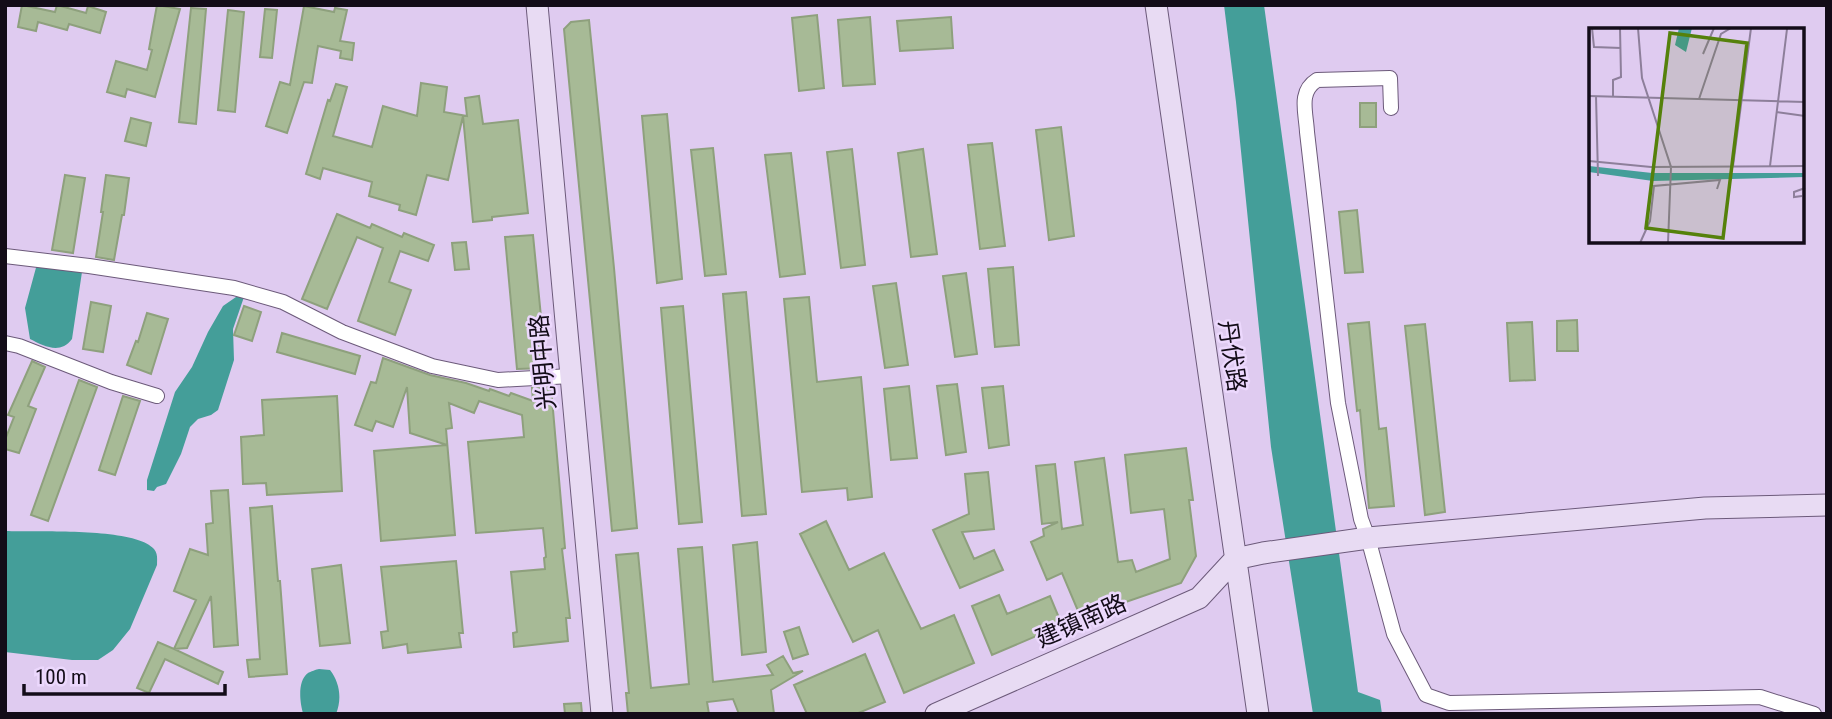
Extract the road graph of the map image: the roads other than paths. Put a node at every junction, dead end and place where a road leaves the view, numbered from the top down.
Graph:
1 (537, 5) edge
2 (1156, 5) edge
3 (1391, 107) dead end
4 (5, 256) edge
5 (5, 343) edge
6 (571, 376) junction
7 (157, 396) dead end
8 (1827, 505) edge
9 (1361, 539) junction
10 (1235, 559) junction
11 (603, 714) edge
12 (936, 714) edge
13 (1258, 714) edge
14 (1814, 714) edge

1 - 6 street, 光明中路
2 - 10 street, 丹伏路
3 - 9 street
4 - 6 street
5 - 7 street
6 - 11 street, 光明中路
8 - 9 street
9 - 10 street
9 - 14 street
10 - 12 street, 建镇南路
10 - 13 street, 丹伏路

